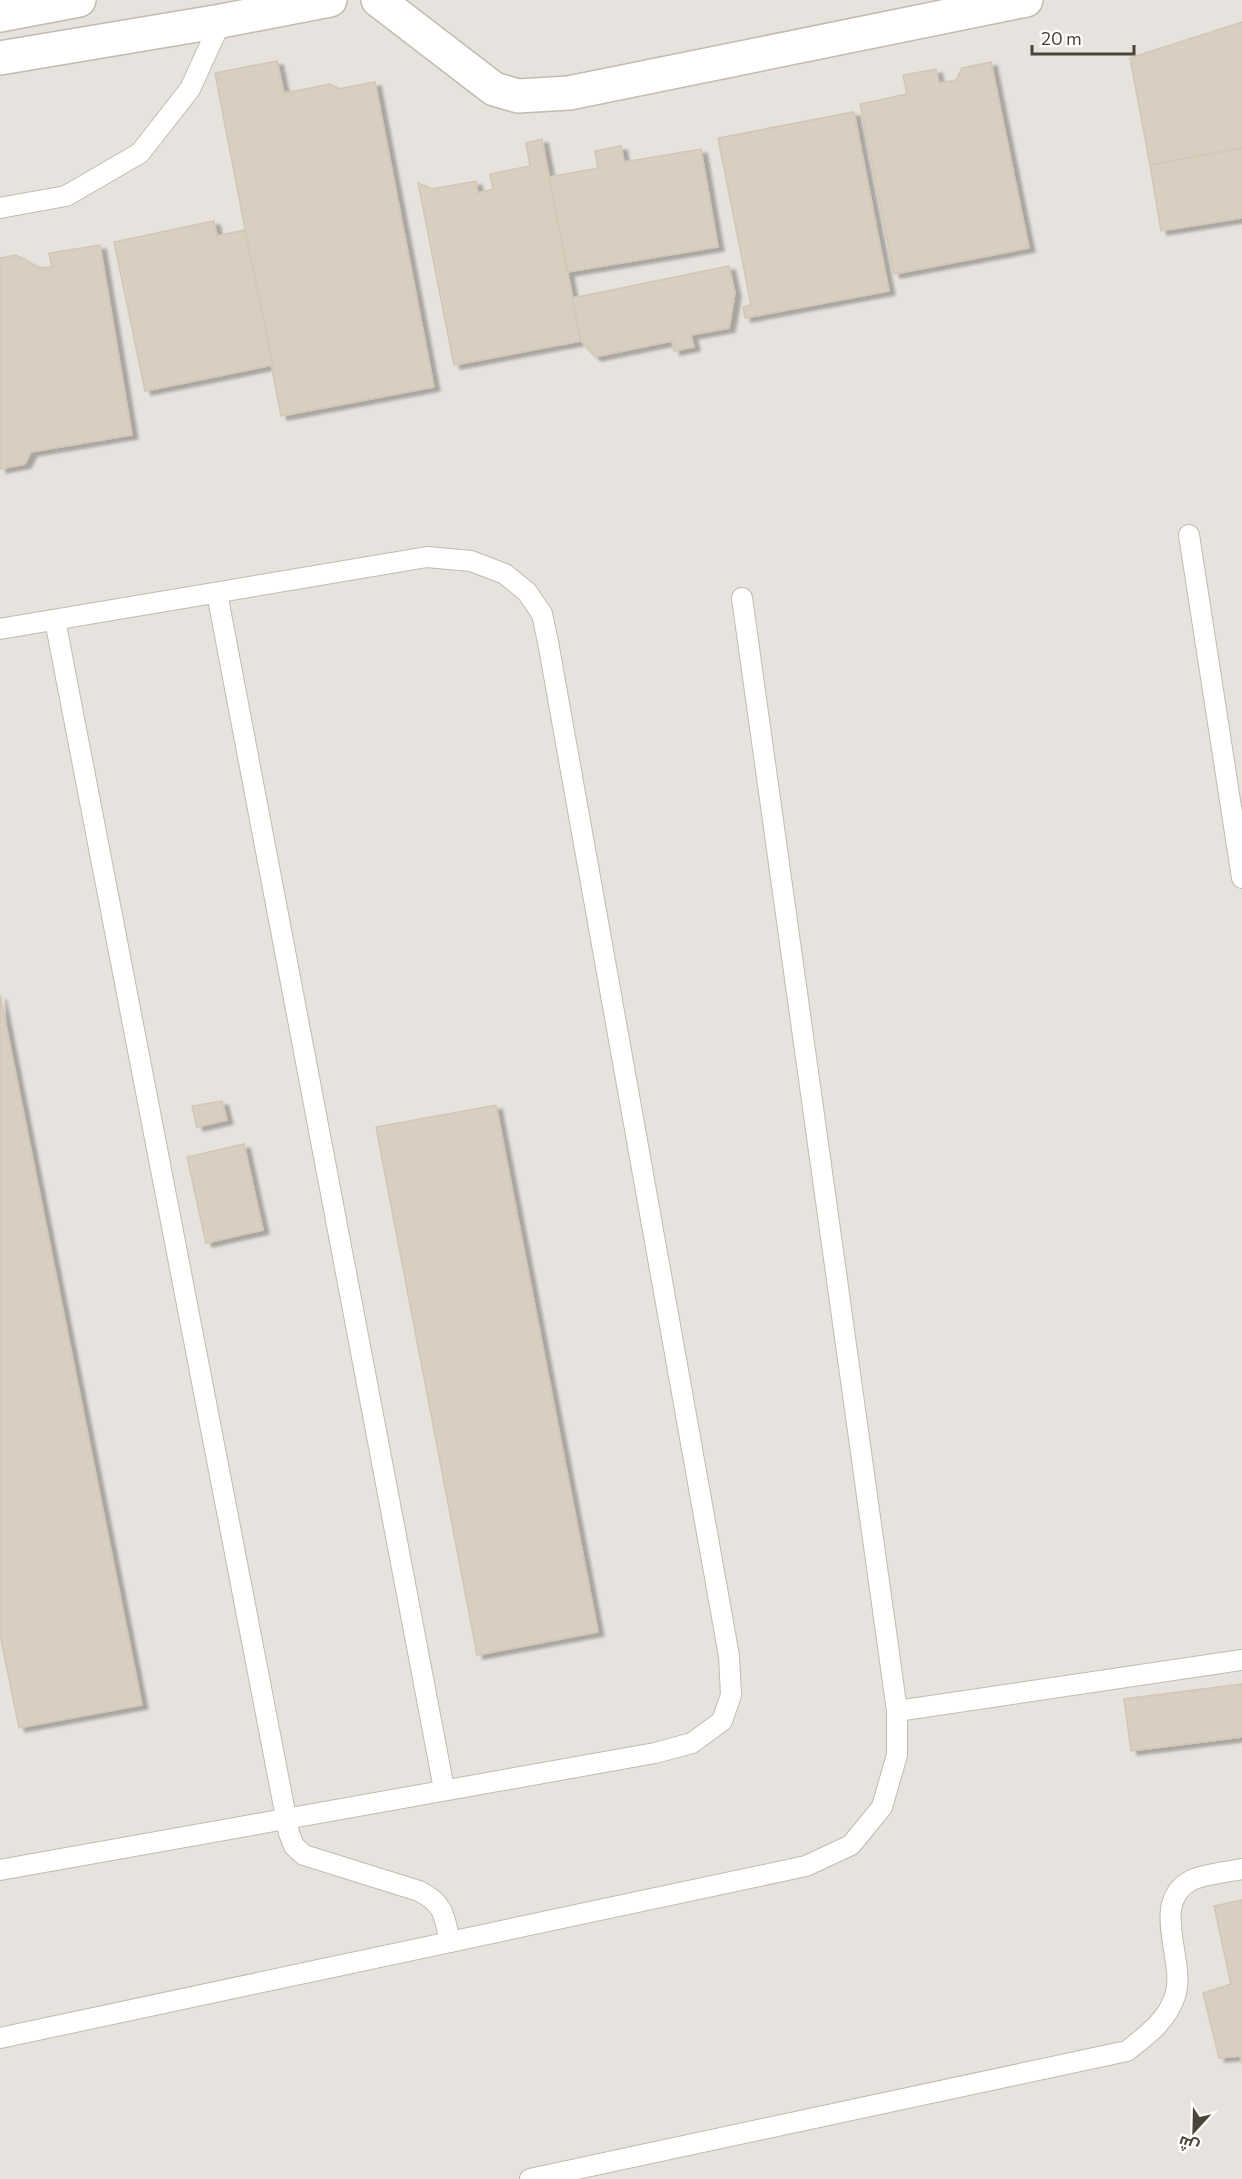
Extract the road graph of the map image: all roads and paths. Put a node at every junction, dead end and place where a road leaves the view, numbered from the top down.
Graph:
1 (79, 0) edge
2 (330, 0) edge
3 (378, 0) edge
4 (1026, 0) edge
5 (0, 15) edge
6 (221, 21) junction
7 (0, 58) edge
8 (0, 208) edge
9 (1189, 535) dead end
10 (217, 593) junction
11 (742, 598) dead end
12 (55, 620) junction
13 (0, 629) edge
14 (1241, 866) edge
15 (1242, 1660) edge
16 (897, 1711) junction
17 (444, 1790) junction
18 (285, 1819) junction
19 (1242, 1869) edge
20 (0, 1870) edge
21 (450, 1942) junction
22 (0, 2038) edge
23 (530, 2179) edge

1 - 5 street
2 - 6 street
3 - 4 street
6 - 7 street
6 - 8 lane
9 - 14 lane
10 - 12 lane
10 - 17 lane
10 - 17 lane
11 - 16 lane
12 - 13 lane
12 - 18 lane
15 - 16 lane
16 - 21 lane
17 - 18 lane
18 - 20 lane
18 - 21 lane
19 - 23 lane
21 - 22 lane

